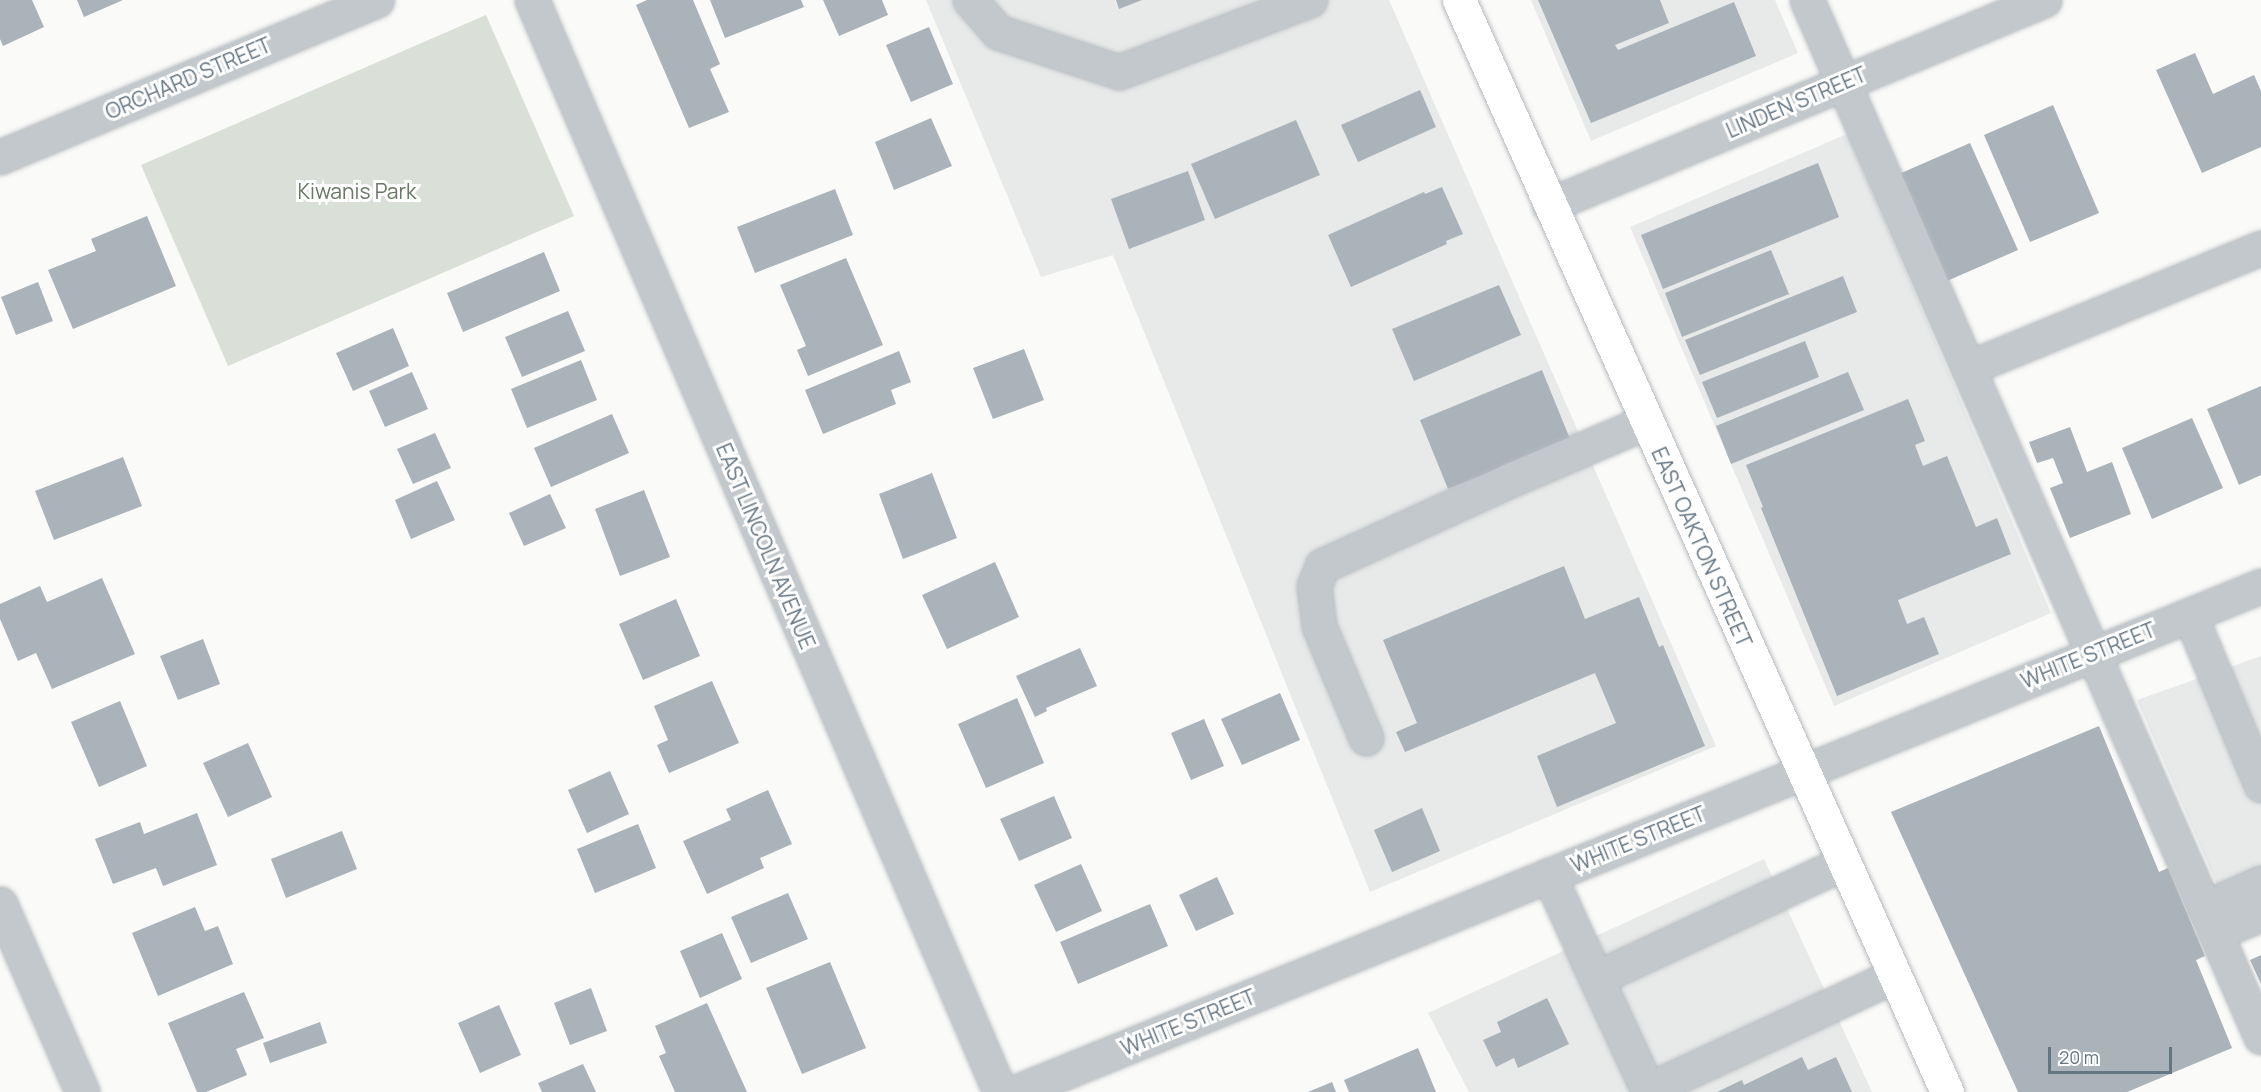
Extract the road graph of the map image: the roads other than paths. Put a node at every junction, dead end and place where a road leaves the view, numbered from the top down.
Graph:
1 (377, 0) edge
2 (532, 0) edge
3 (970, 0) edge
4 (1310, 0) edge
5 (1459, 0) edge
6 (1807, 0) edge
7 (2044, 0) edge
8 (1844, 83) junction
9 (0, 157) edge
10 (1549, 205) junction
11 (2261, 248) edge
12 (1968, 368) junction
13 (1646, 423) junction
14 (2261, 586) edge
15 (2190, 615) junction
16 (2093, 654) junction
17 (1366, 738) dead end
18 (1802, 772) junction
19 (2261, 785) edge
20 (1843, 863) junction
21 (1549, 875) junction
22 (2261, 883) edge
23 (0, 904) edge
24 (2261, 914) edge
25 (2210, 920) junction
26 (1894, 976) junction
27 (1596, 978) junction
28 (2261, 1037) edge
29 (1646, 1091) edge
30 (82, 1092) edge
31 (1000, 1092) edge
32 (1016, 1092) edge
33 (1947, 1092) edge

1 - 9 street, ORCHARD STREET
2 - 31 street, EAST LINCOLN AVENUE
3 - 4 street
5 - 10 main road, EAST OAKTON STREET
6 - 8 street
7 - 8 street, LINDEN STREET
8 - 10 street, LINDEN STREET
8 - 12 street
10 - 13 main road, EAST OAKTON STREET
11 - 12 street
12 - 16 street
13 - 17 street
13 - 18 main road, EAST OAKTON STREET
14 - 15 street, WHITE STREET
15 - 16 street, WHITE STREET
15 - 19 street
16 - 18 street, WHITE STREET
16 - 25 street
18 - 20 main road, EAST OAKTON STREET
18 - 21 street, WHITE STREET
20 - 26 main road, EAST OAKTON STREET
20 - 27 street
21 - 27 street
21 - 32 street, WHITE STREET
22 - 25 street
23 - 30 street
24 - 25 street
25 - 28 street
26 - 29 street
26 - 33 main road, EAST OAKTON STREET
27 - 29 street

